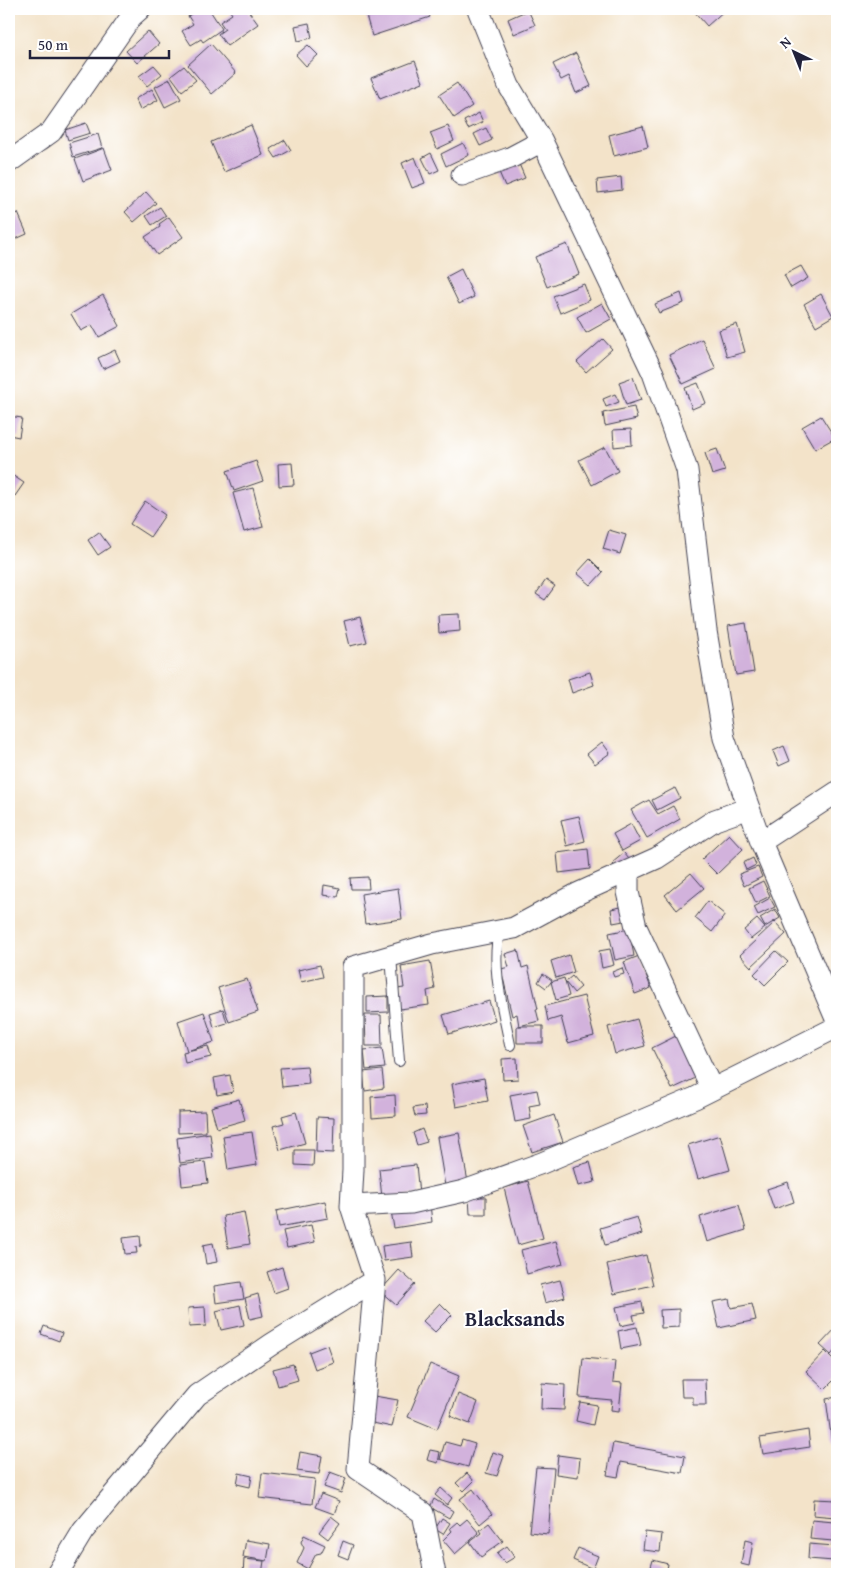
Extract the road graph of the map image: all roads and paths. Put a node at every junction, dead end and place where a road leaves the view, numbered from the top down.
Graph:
1 (140, 9) edge
2 (478, 9) edge
3 (542, 141) junction
4 (9, 162) edge
5 (462, 175) dead end
6 (837, 792) edge
7 (749, 808) junction
8 (761, 842) junction
9 (628, 871) junction
10 (499, 931) junction
11 (391, 956) junction
12 (837, 1021) edge
13 (837, 1027) edge
14 (510, 1045) dead end
15 (399, 1061) dead end
16 (712, 1089) junction
17 (351, 1206) junction
18 (376, 1280) junction
19 (57, 1574) edge
20 (435, 1574) edge

1 - 4 street
2 - 3 street
3 - 5 street
3 - 7 street
6 - 8 street
7 - 8 street
7 - 9 street
8 - 12 street
9 - 10 street
9 - 16 street
10 - 11 street
10 - 14 lane
11 - 15 lane
11 - 17 street
13 - 16 street
16 - 17 street
17 - 18 street
18 - 19 street
18 - 20 street

